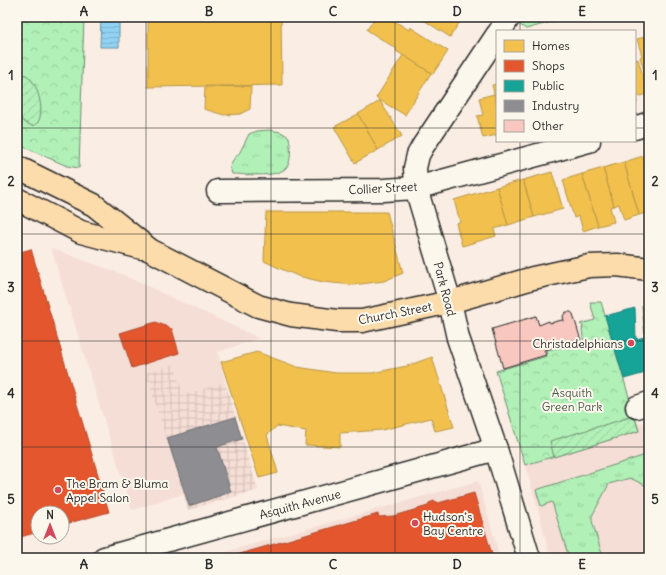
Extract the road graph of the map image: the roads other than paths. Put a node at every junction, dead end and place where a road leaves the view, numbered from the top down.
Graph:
1 (509, 17) edge
2 (501, 30) edge
3 (496, 37) edge
4 (649, 123) edge
5 (636, 128) edge
6 (585, 142) edge
7 (17, 167) edge
8 (416, 188) junction
9 (218, 191) dead end
10 (17, 199) edge
11 (150, 250) junction
12 (649, 268) edge
13 (450, 302) junction
14 (496, 449) junction
15 (104, 558) edge
16 (528, 558) edge

1 - 2 street
3 - 8 street, Park Road
4 - 5 street
6 - 8 street, Collier Street
7 - 11 main road, Church Street
8 - 9 street, Collier Street
8 - 13 street, Park Road
10 - 11 main road, Church Street
11 - 13 main road, Church Street
12 - 13 main road, Church Street
13 - 14 street, Park Road
14 - 15 street, Asquith Avenue
14 - 16 street, Park Road

